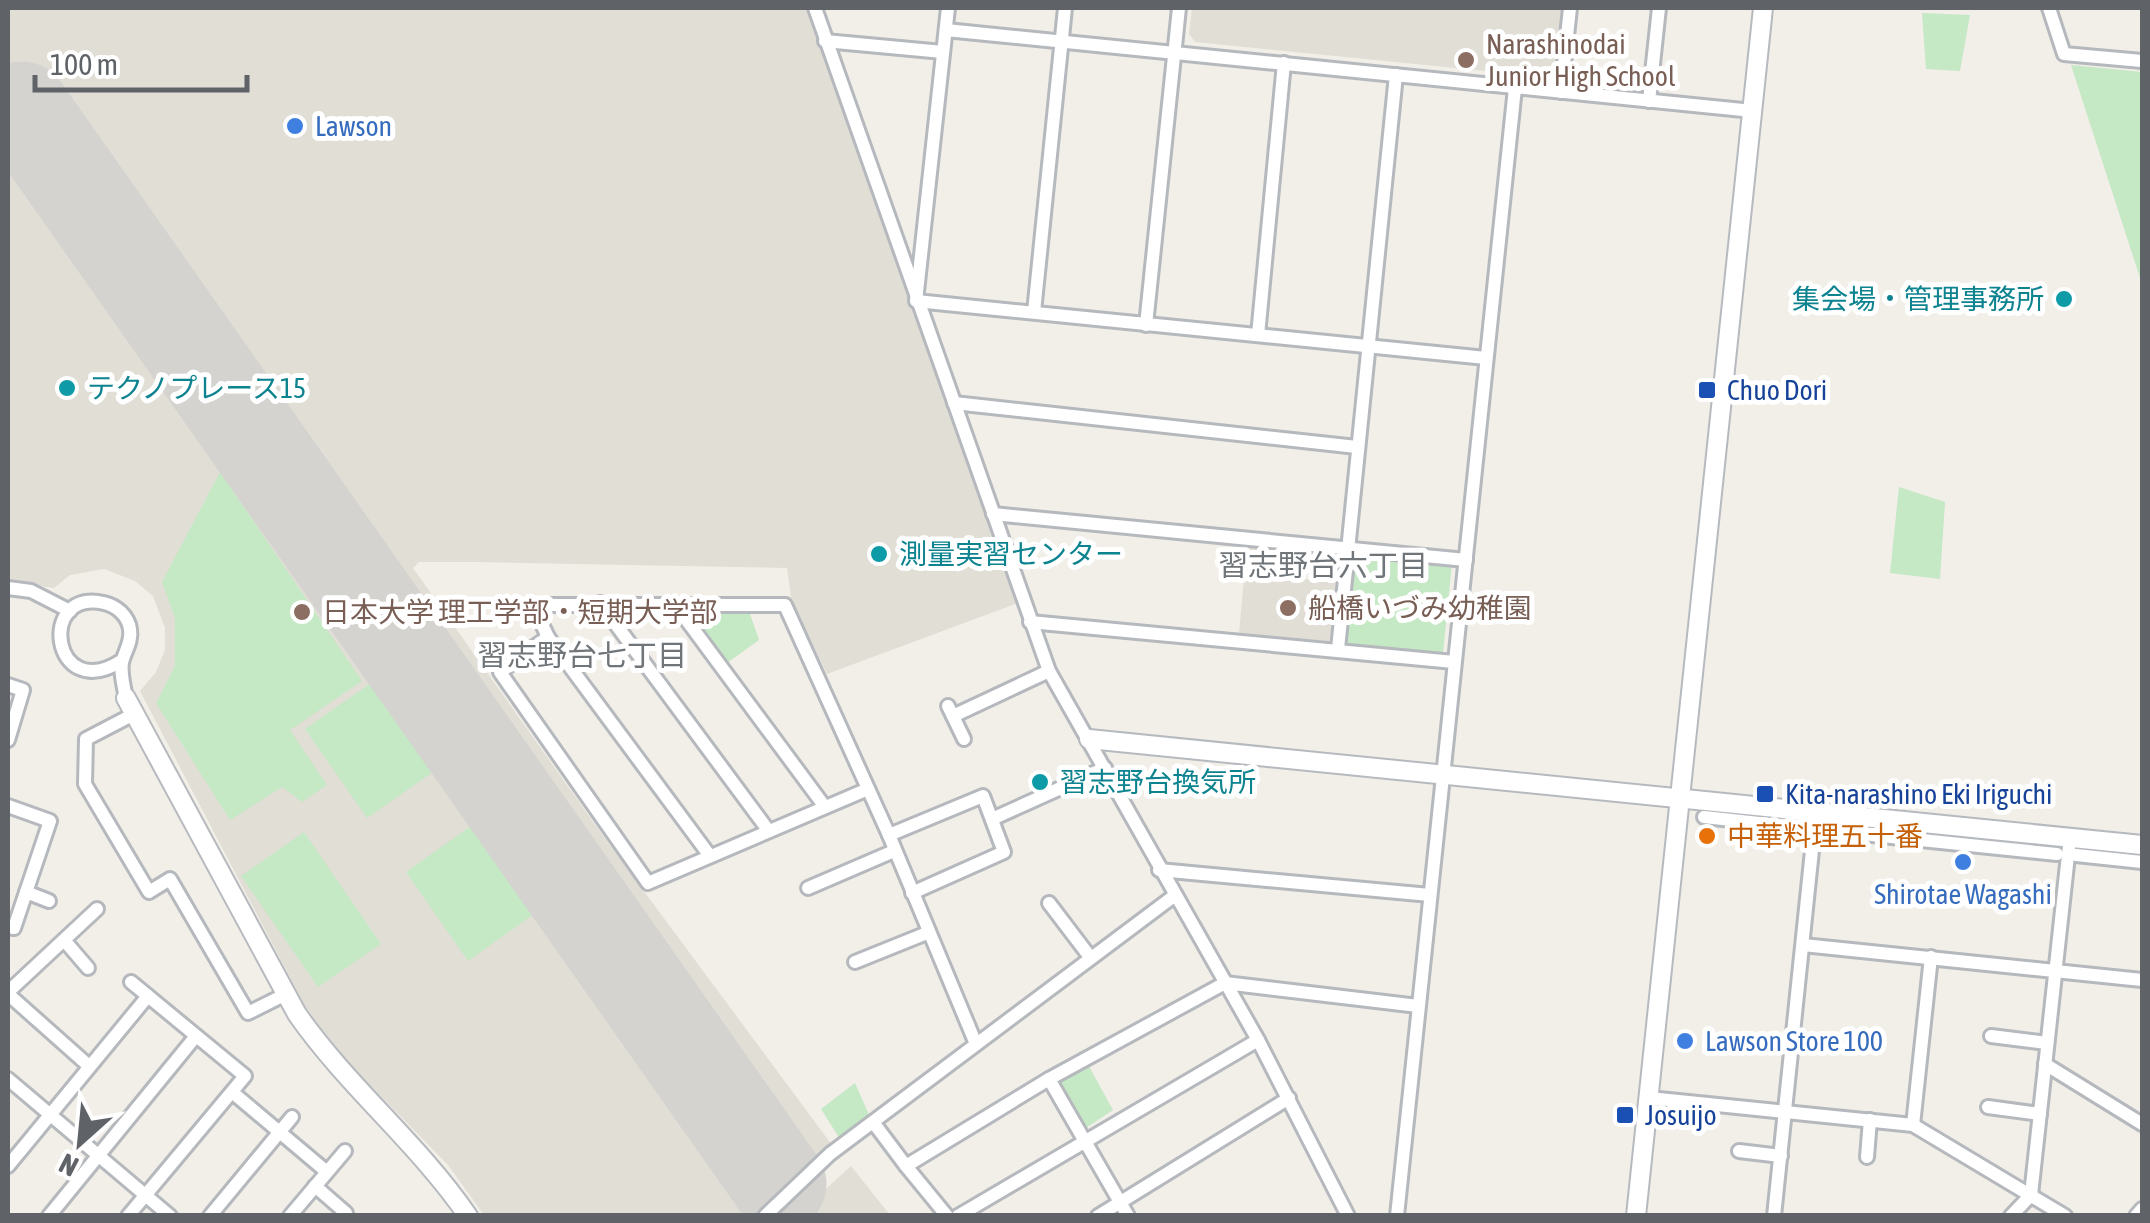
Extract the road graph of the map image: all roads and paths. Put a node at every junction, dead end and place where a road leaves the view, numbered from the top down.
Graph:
1 (815, 8) edge
2 (948, 8) edge
3 (1065, 8) edge
4 (1179, 8) edge
5 (1570, 8) edge
6 (1659, 8) edge
7 (1763, 8) edge
8 (2049, 8) edge
9 (946, 30) junction
10 (1062, 39) junction
11 (825, 40) junction
12 (943, 52) junction
13 (1174, 53) junction
14 (2142, 61) edge
15 (1284, 62) junction
16 (1396, 75) junction
17 (1515, 88) junction
18 (1561, 92) junction
19 (1650, 101) junction
20 (1753, 111) junction
21 (916, 301) junction
22 (1034, 312) junction
23 (1146, 326) junction
24 (1258, 335) junction
25 (1368, 346) junction
26 (1486, 358) junction
27 (954, 403) junction
28 (1357, 447) junction
29 (993, 514) junction
30 (1346, 548) junction
31 (1466, 560) junction
32 (8, 588) edge
33 (600, 603) junction
34 (674, 604) junction
35 (70, 610) junction
36 (1030, 622) junction
37 (548, 637) junction
38 (1338, 650) junction
39 (121, 661) junction
40 (1454, 662) junction
41 (105, 671) junction
42 (1049, 671) junction
43 (8, 685) edge
44 (130, 706) junction
45 (1089, 739) junction
46 (8, 740) edge
47 (964, 740) dead end
48 (1104, 768) junction
49 (1443, 774) junction
50 (868, 789) junction
51 (1681, 798) junction
52 (8, 806) edge
53 (825, 807) junction
54 (1704, 817) dead end
55 (992, 819) junction
56 (1815, 823) junction
57 (768, 830) junction
58 (889, 835) junction
59 (2073, 846) junction
60 (2142, 846) edge
61 (894, 851) junction
62 (2057, 854) dead end
63 (710, 856) junction
64 (2142, 862) edge
65 (1160, 870) junction
66 (808, 888) dead end
67 (26, 892) junction
68 (912, 893) junction
69 (1430, 894) junction
70 (1174, 896) junction
71 (48, 901) dead end
72 (1049, 903) dead end
73 (96, 909) dead end
74 (8, 927) edge
75 (927, 933) junction
76 (64, 940) junction
77 (1803, 946) junction
78 (1090, 957) junction
79 (1931, 958) junction
80 (855, 962) dead end
81 (88, 968) dead end
82 (2054, 971) junction
83 (2142, 980) edge
84 (131, 982) dead end
85 (1225, 983) junction
86 (8, 993) edge
87 (286, 994) junction
88 (148, 996) junction
89 (1418, 1006) junction
90 (196, 1036) junction
91 (1991, 1036) dead end
92 (1258, 1040) junction
93 (2047, 1043) junction
94 (976, 1044) junction
95 (2045, 1064) junction
96 (89, 1066) junction
97 (8, 1079) edge
98 (1049, 1079) junction
99 (232, 1092) junction
100 (1289, 1098) junction
101 (1649, 1098) junction
102 (1988, 1107) dead end
103 (1786, 1112) junction
104 (49, 1114) junction
105 (2040, 1114) junction
106 (292, 1117) dead end
107 (1870, 1120) junction
108 (2142, 1124) edge
109 (1913, 1125) junction
110 (876, 1126) dead end
111 (279, 1132) junction
112 (1085, 1139) junction
113 (345, 1151) dead end
114 (1738, 1151) dead end
115 (99, 1155) junction
116 (1782, 1156) junction
117 (1867, 1157) dead end
118 (8, 1166) edge
119 (906, 1166) junction
120 (327, 1172) junction
121 (315, 1186) junction
122 (145, 1195) junction
123 (2031, 1195) junction
124 (1121, 1202) junction
125 (2142, 1209) edge
126 (346, 1214) edge
127 (49, 1216) edge
128 (128, 1216) edge
129 (170, 1216) edge
130 (210, 1216) edge
131 (290, 1216) edge
132 (468, 1216) edge
133 (765, 1216) edge
134 (947, 1216) edge
135 (958, 1216) edge
136 (1098, 1216) edge
137 (1128, 1216) edge
138 (1348, 1216) edge
139 (1396, 1216) edge
140 (1636, 1216) edge
141 (1774, 1216) edge
142 (2011, 1216) edge
143 (2065, 1216) edge
144 (2136, 1216) edge

1 - 11 street
2 - 9 street
3 - 10 street
4 - 13 street
5 - 18 street
6 - 19 street
7 - 20 street
8 - 14 street
9 - 10 street
9 - 12 street
10 - 13 street
10 - 22 street
11 - 12 street
11 - 21 street
12 - 21 street
13 - 15 street
13 - 23 street
15 - 16 street
15 - 24 street
16 - 17 street
16 - 25 street
17 - 18 street
17 - 26 street
18 - 19 street
19 - 20 street
20 - 51 street
21 - 22 street
21 - 27 street
22 - 23 street
23 - 24 street
24 - 25 street
25 - 26 street
25 - 28 street
26 - 31 street
27 - 28 street
27 - 29 street
28 - 30 street
29 - 30 street
29 - 36 street
30 - 31 street
30 - 38 street
31 - 40 street
32 - 35 street
33 - 34 street
33 - 37 street
33 - 57 street
34 - 50 street
34 - 53 street
35 - 39 street
35 - 41 street
36 - 38 street
36 - 42 street
37 - 63 street
37 - 63 street
38 - 40 street
39 - 41 street
39 - 44 street
40 - 49 street
41 - 44 street
42 - 45 street
42 - 47 street
43 - 46 street
44 - 87 street
44 - 87 street
45 - 48 street
45 - 49 street
48 - 55 street
48 - 65 street
49 - 51 street
49 - 69 street
50 - 53 street
50 - 58 street
51 - 56 street
51 - 101 street
52 - 67 street
53 - 57 street
54 - 56 street
55 - 58 street
55 - 68 street
56 - 59 street
56 - 62 street
56 - 77 street
57 - 63 street
58 - 61 street
59 - 60 street
59 - 64 street
59 - 82 street
61 - 66 street
61 - 68 street
65 - 69 street
65 - 70 street
67 - 71 street
67 - 74 street
68 - 75 street
69 - 89 street
70 - 78 street
70 - 85 street
72 - 78 street
73 - 76 street
75 - 80 street
75 - 94 street
76 - 81 street
76 - 86 street
77 - 79 street
77 - 103 street
78 - 94 street
79 - 82 street
79 - 109 street
82 - 83 street
82 - 93 street
84 - 88 street
85 - 89 street
85 - 92 street
85 - 98 street
86 - 96 street
87 - 132 street
88 - 90 street
88 - 96 street
89 - 139 street
90 - 99 street
90 - 115 street
91 - 93 street
92 - 100 street
92 - 112 street
93 - 95 street
94 - 133 street
95 - 105 street
95 - 108 street
96 - 104 street
97 - 104 street
98 - 112 street
98 - 119 street
99 - 111 street
99 - 122 street
100 - 124 street
100 - 138 street
101 - 103 street
101 - 140 street
102 - 105 street
103 - 107 street
103 - 116 street
104 - 115 street
104 - 118 street
105 - 123 street
106 - 111 street
107 - 109 street
107 - 117 street
109 - 123 street
110 - 119 street
111 - 120 street
111 - 130 street
112 - 124 street
112 - 135 street
113 - 120 street
114 - 116 street
115 - 122 street
115 - 127 street
116 - 141 street
119 - 134 street
120 - 121 street
121 - 126 street
121 - 131 street
122 - 128 street
122 - 129 street
123 - 142 street
123 - 143 street
124 - 136 street
124 - 137 street
125 - 144 street

